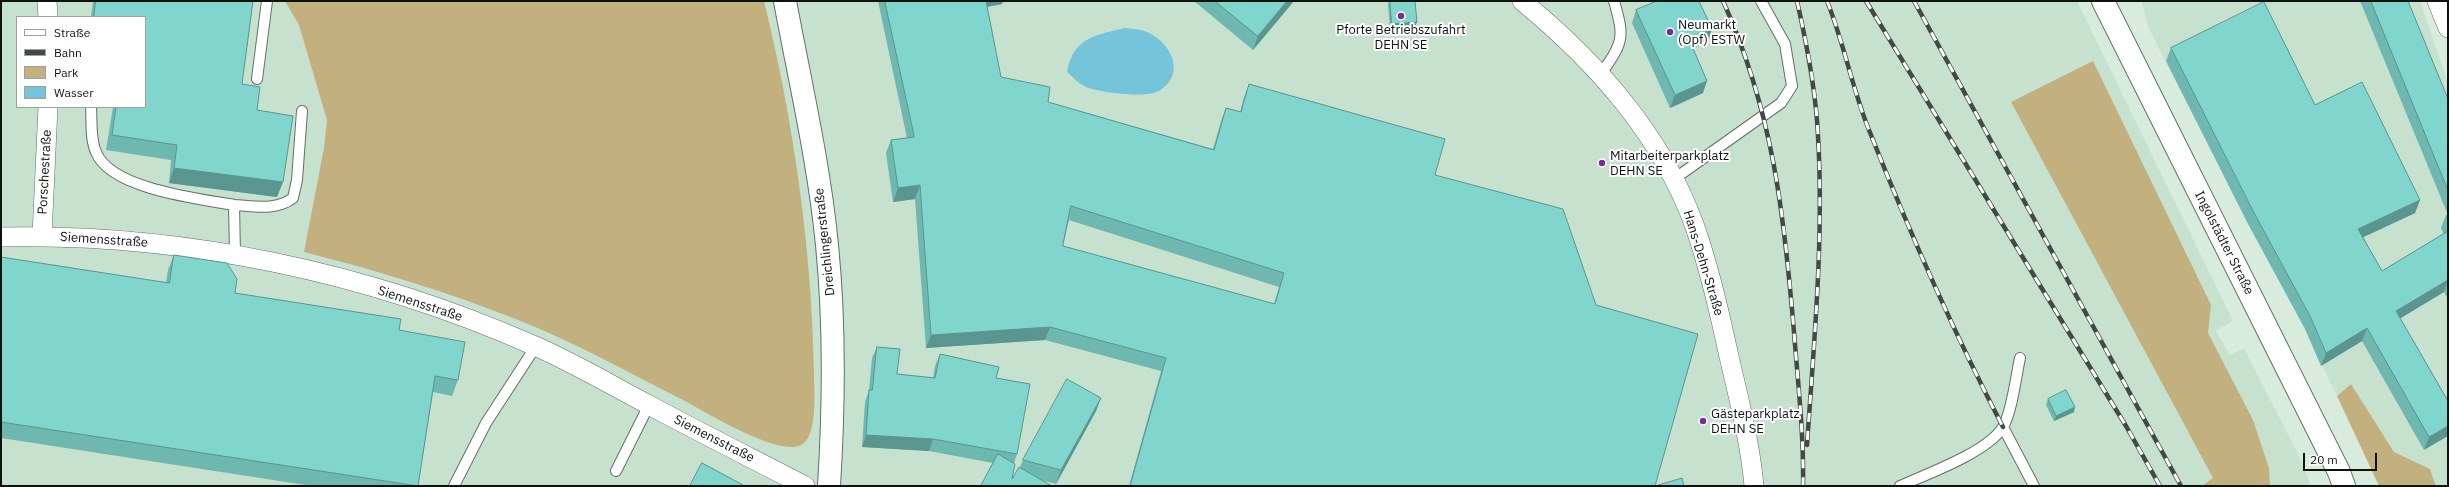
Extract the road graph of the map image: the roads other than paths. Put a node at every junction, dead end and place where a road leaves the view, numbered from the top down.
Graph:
1 (47, 1) edge
2 (267, 1) edge
3 (785, 1) edge
4 (1522, 1) edge
5 (1614, 1) edge
6 (1761, 1) edge
7 (2103, 1) edge
8 (2438, 1) edge
9 (48, 16) edge
10 (2448, 28) edge
11 (1601, 74) junction
12 (257, 79) dead end
13 (48, 108) edge
14 (91, 108) edge
15 (302, 111) dead end
16 (1674, 179) junction
17 (234, 205) junction
18 (42, 236) junction
19 (1, 237) edge
20 (235, 255) junction
21 (536, 346) junction
22 (2020, 358) dead end
23 (649, 405) junction
24 (2003, 427) junction
25 (616, 471) dead end
26 (454, 486) edge
27 (805, 486) edge
28 (829, 486) edge
29 (1754, 486) edge
30 (1900, 486) edge
31 (2034, 486) edge
32 (2344, 486) edge

1 - 9 street
2 - 12 lane
3 - 28 street, Dreichlingerstraße
4 - 11 street, Hans-Dehn-Straße
5 - 11 lane
6 - 16 lane
7 - 32 street, Ingolstädter Straße
8 - 10 street
11 - 16 street, Hans-Dehn-Straße
13 - 18 street, Porschestraße
14 - 17 lane
15 - 17 lane
16 - 29 street, Hans-Dehn-Straße
17 - 20 lane
18 - 19 street, Siemensstraße
18 - 20 street, Siemensstraße
20 - 21 street, Siemensstraße
21 - 23 street, Siemensstraße
21 - 26 lane
22 - 24 lane
23 - 25 lane
23 - 27 street, Siemensstraße
24 - 30 lane
24 - 31 lane

